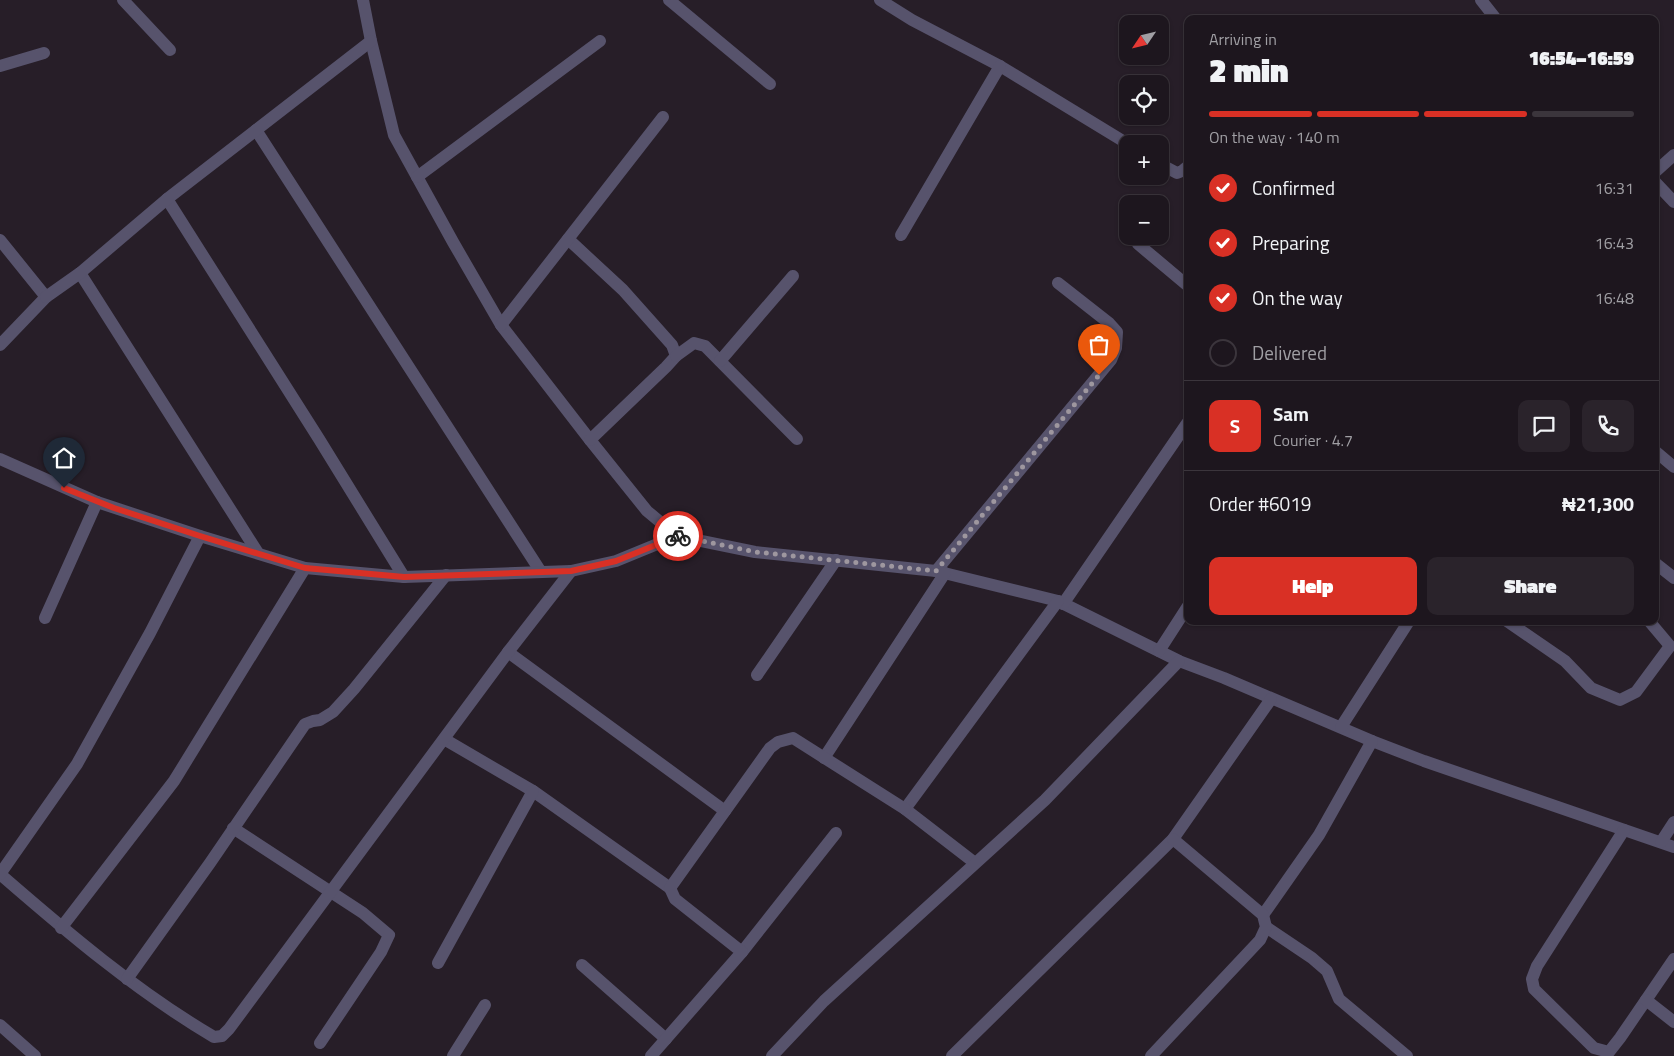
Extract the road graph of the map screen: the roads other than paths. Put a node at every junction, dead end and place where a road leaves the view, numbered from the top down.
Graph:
1 (123, 0) edge
2 (364, 0) edge
3 (669, 0) edge
4 (880, 0) edge
5 (1481, 0) edge
6 (1493, 15) edge
7 (371, 41) junction
8 (600, 41) dead end
9 (170, 50) dead end
10 (44, 53) dead end
11 (0, 66) edge
12 (1000, 66) junction
13 (770, 84) dead end
14 (663, 117) dead end
15 (256, 130) junction
16 (1119, 139) edge
17 (1674, 155) edge
18 (1659, 168) edge
19 (1169, 169) edge
20 (1184, 170) edge
21 (417, 177) junction
22 (1659, 186) edge
23 (167, 199) junction
24 (1674, 202) edge
25 (901, 235) dead end
26 (568, 239) junction
27 (0, 240) edge
28 (1139, 245) edge
29 (80, 273) junction
30 (793, 276) dead end
31 (1058, 283) dead end
32 (1184, 283) edge
33 (46, 297) junction
34 (501, 325) junction
35 (0, 345) edge
36 (676, 356) junction
37 (720, 361) junction
38 (1184, 428) edge
39 (797, 439) dead end
40 (590, 440) junction
41 (1659, 454) edge
42 (0, 459) edge
43 (1674, 467) edge
44 (97, 502) junction
45 (200, 536) junction
46 (677, 536) junction
47 (258, 553) junction
48 (836, 560) junction
49 (1659, 566) edge
50 (305, 568) junction
51 (571, 571) junction
52 (541, 572) junction
53 (941, 572) junction
54 (446, 575) junction
55 (404, 577) junction
56 (1674, 578) edge
57 (1060, 602) junction
58 (1184, 612) edge
59 (44, 618) dead end
60 (1406, 625) edge
61 (1513, 625) edge
62 (1652, 625) edge
63 (1672, 643) edge
64 (1159, 651) junction
65 (508, 652) junction
66 (1180, 661) junction
67 (757, 674) dead end
68 (1271, 699) junction
69 (1341, 727) junction
70 (444, 740) junction
71 (1372, 741) junction
72 (824, 758) junction
73 (534, 791) junction
74 (725, 810) junction
75 (905, 810) junction
76 (1674, 822) edge
77 (234, 828) junction
78 (1624, 830) junction
79 (836, 833) dead end
80 (1173, 839) junction
81 (1661, 842) junction
82 (1674, 847) edge
83 (975, 864) junction
84 (0, 874) edge
85 (670, 888) junction
86 (331, 891) junction
87 (1265, 921) junction
88 (62, 928) junction
89 (742, 952) junction
90 (1674, 959) edge
91 (438, 963) dead end
92 (582, 965) dead end
93 (126, 979) junction
94 (1646, 1000) junction
95 (485, 1005) dead end
96 (1674, 1022) edge
97 (0, 1025) edge
98 (666, 1039) junction
99 (320, 1043) dead end
100 (35, 1056) edge
101 (453, 1056) edge
102 (651, 1056) edge
103 (772, 1056) edge
104 (952, 1056) edge
105 (1151, 1056) edge
106 (1407, 1056) edge

1 - 9 street
2 - 7 street
3 - 13 street
4 - 12 street
5 - 6 street
7 - 15 street
7 - 21 street
8 - 21 street
10 - 11 street
12 - 16 street
12 - 25 street
14 - 26 street
15 - 23 street
15 - 52 street
17 - 18 street
19 - 20 street
21 - 34 street
22 - 24 street
23 - 29 street
23 - 55 street
26 - 34 street
26 - 36 street
27 - 33 street
28 - 32 street
29 - 33 street
29 - 47 street
30 - 37 street
31 - 53 street
33 - 35 street
34 - 40 street
36 - 37 street
36 - 40 street
37 - 39 street
38 - 57 street
40 - 46 street
41 - 43 street
42 - 44 street
44 - 45 street
44 - 59 street
45 - 47 street
45 - 84 street
46 - 48 street
46 - 51 street
47 - 50 street
48 - 53 street
48 - 67 street
49 - 56 street
50 - 55 street
50 - 88 street
51 - 52 street
51 - 65 street
52 - 54 street
53 - 57 street
53 - 72 street
54 - 55 street
54 - 77 street
57 - 64 street
57 - 75 street
58 - 64 street
60 - 69 street
61 - 63 street
62 - 63 street
64 - 66 street
65 - 70 street
65 - 74 street
66 - 68 street
66 - 83 street
68 - 69 street
68 - 80 street
69 - 71 street
70 - 73 street
70 - 86 street
71 - 78 street
71 - 87 street
72 - 74 street
72 - 75 street
73 - 85 street
73 - 91 street
74 - 85 street
75 - 83 street
76 - 81 street
77 - 86 street
77 - 93 street
78 - 81 street
78 - 94 street
79 - 89 street
80 - 87 street
80 - 104 street
81 - 82 street
83 - 103 street
84 - 88 street
85 - 89 street
86 - 93 street
86 - 99 street
87 - 105 street
87 - 106 street
88 - 93 street
89 - 98 street
90 - 94 street
92 - 98 street
94 - 96 street
95 - 101 street
97 - 100 street
98 - 102 street

